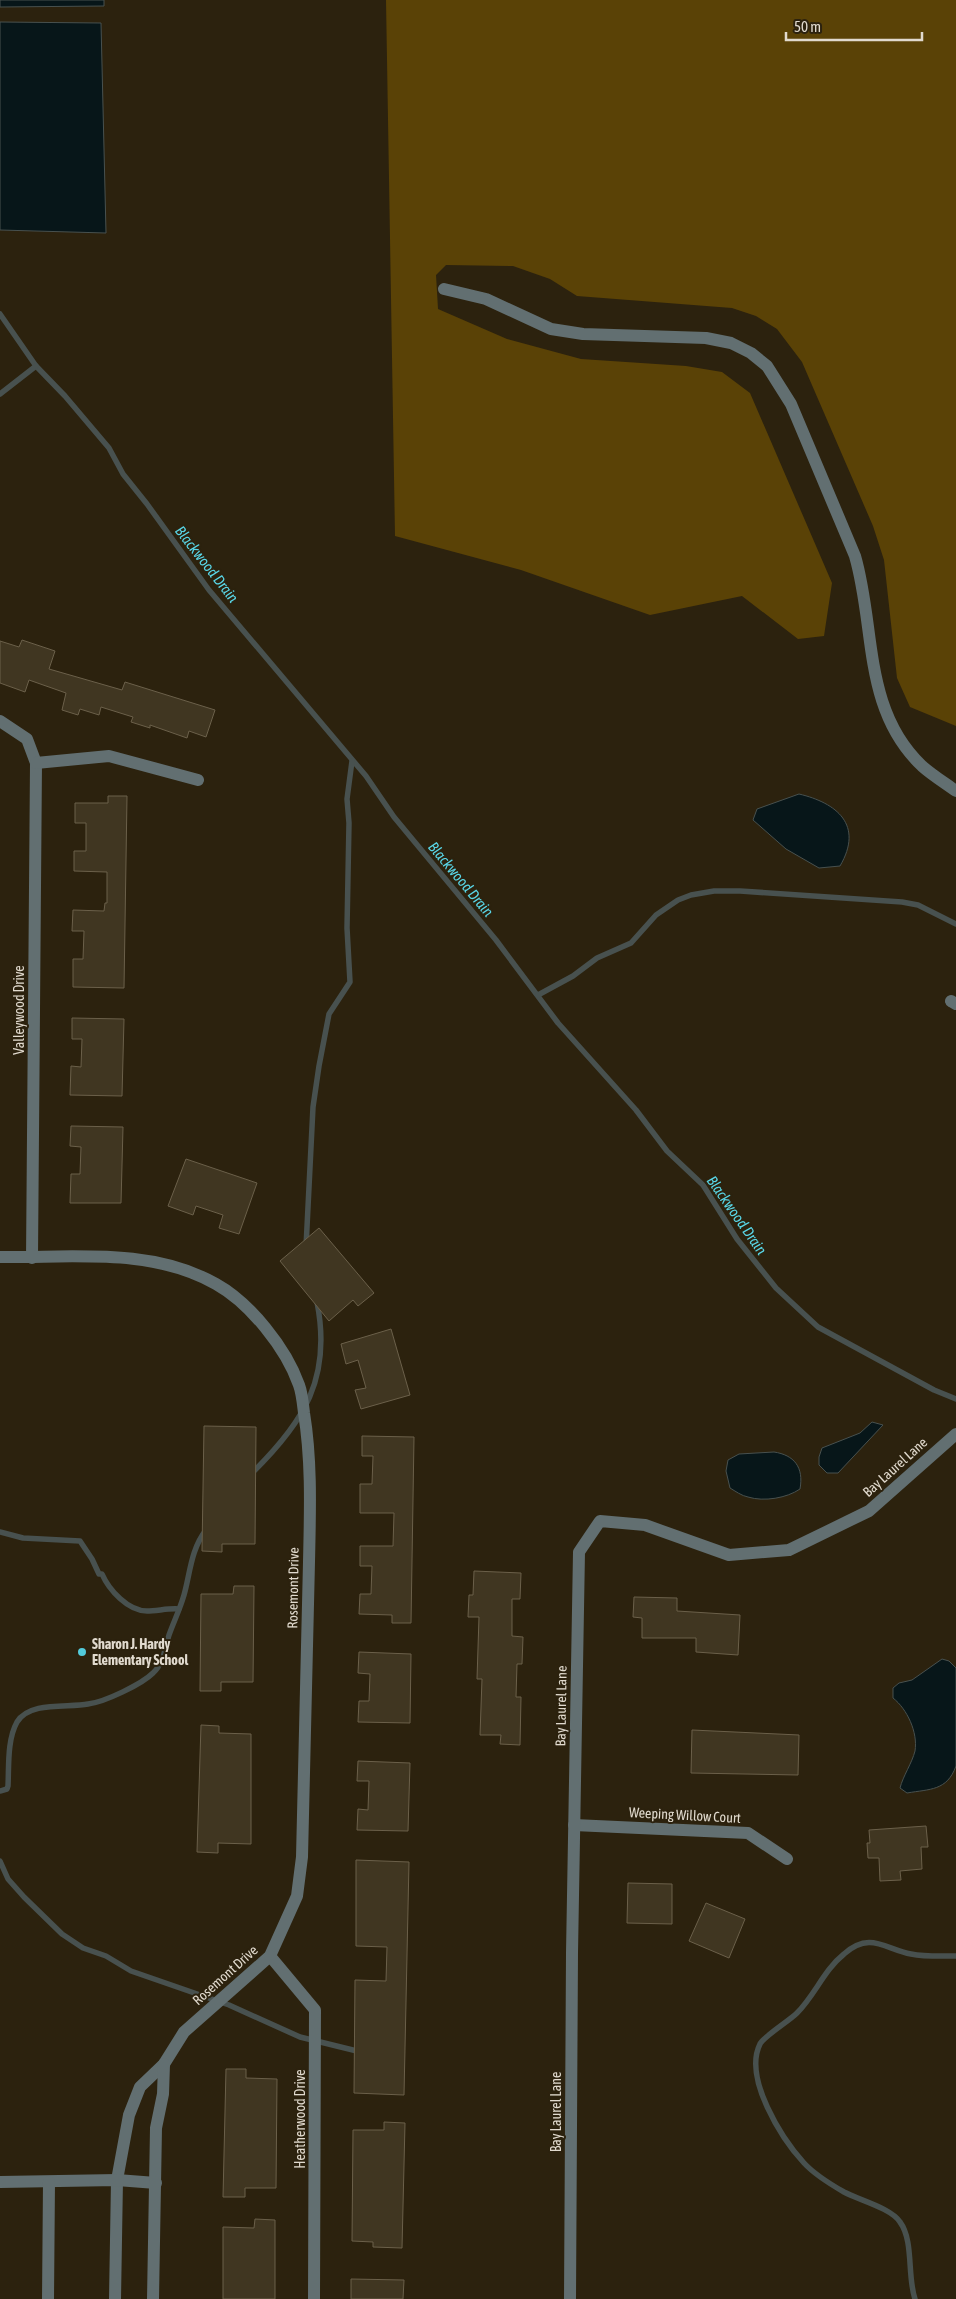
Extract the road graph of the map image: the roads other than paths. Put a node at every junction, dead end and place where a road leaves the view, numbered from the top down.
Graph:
1 (444, 289) dead end
2 (0, 721) edge
3 (36, 763) junction
4 (198, 780) dead end
5 (956, 791) edge
6 (0, 1257) edge
7 (32, 1258) junction
8 (956, 1434) edge
9 (574, 1825) junction
10 (787, 1859) dead end
11 (270, 1956) junction
12 (164, 2064) junction
13 (117, 2180) junction
14 (0, 2182) edge
15 (49, 2182) junction
16 (156, 2183) junction
17 (48, 2299) edge
18 (115, 2299) edge
19 (153, 2299) edge
20 (314, 2299) edge
21 (570, 2299) edge

1 - 5 street
2 - 3 street, Valleywood Drive
3 - 4 street
3 - 7 street, Valleywood Drive
6 - 7 street, Rosemont Drive
7 - 11 street, Rosemont Drive
8 - 9 street, Bay Laurel Lane
9 - 10 street, Weeping Willow Court
9 - 21 street, Bay Laurel Lane
11 - 12 street, Rosemont Drive
11 - 20 street, Heatherwood Drive
12 - 13 street, Rosemont Drive
12 - 16 street
13 - 15 street
13 - 16 street
13 - 18 street, Rosemont Drive
14 - 15 street
15 - 17 street
16 - 19 street

